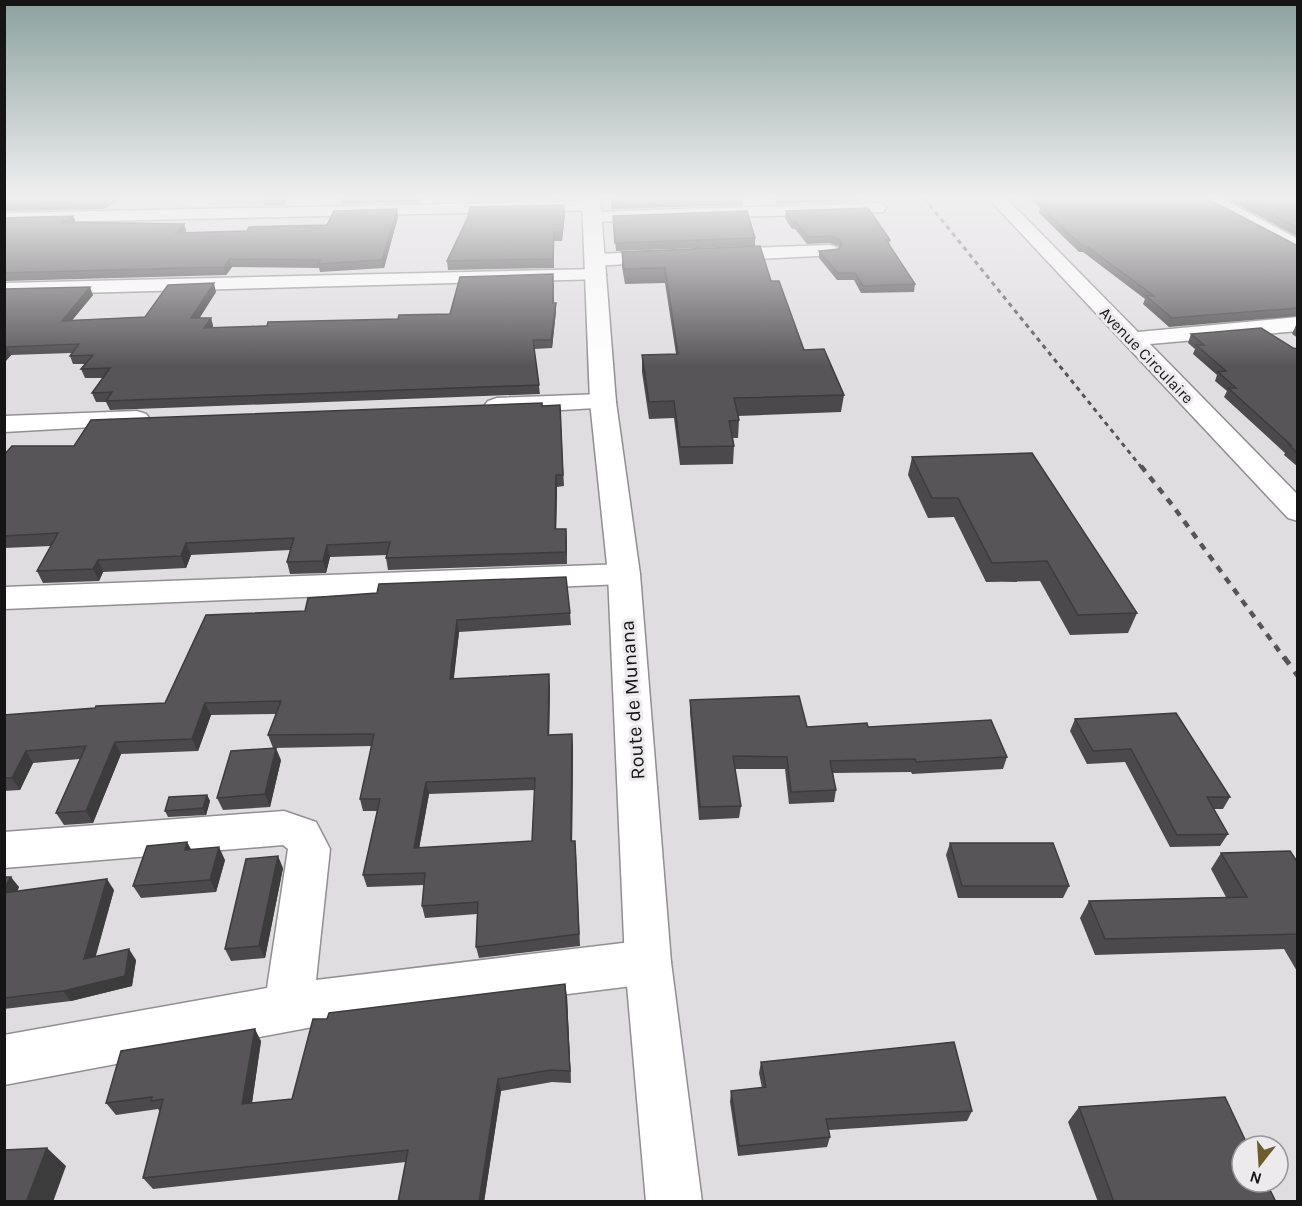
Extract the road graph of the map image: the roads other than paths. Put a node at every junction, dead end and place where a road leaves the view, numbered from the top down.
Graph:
1 (595, 254) edge
2 (740, 254) edge
3 (1051, 254) edge
4 (596, 267) junction
5 (4, 289) edge
6 (1293, 334) edge
7 (1133, 339) junction
8 (603, 402) junction
9 (471, 407) edge
10 (160, 418) edge
11 (4, 424) edge
12 (1298, 512) edge
13 (624, 574) junction
14 (4, 598) edge
15 (4, 850) edge
16 (648, 962) junction
17 (289, 1007) junction
18 (4, 1060) edge
19 (674, 1202) edge

1 - 4 street, Route de Munana
2 - 4 street
3 - 7 street, Avenue Circulaire
4 - 5 street
4 - 8 street, Route de Munana
6 - 7 street
7 - 12 street, Avenue Circulaire
8 - 9 street
8 - 13 street, Route de Munana
10 - 11 street
13 - 14 street
13 - 16 street, Route de Munana
15 - 17 street
16 - 17 street
16 - 19 street, Route de Munana
17 - 18 street

